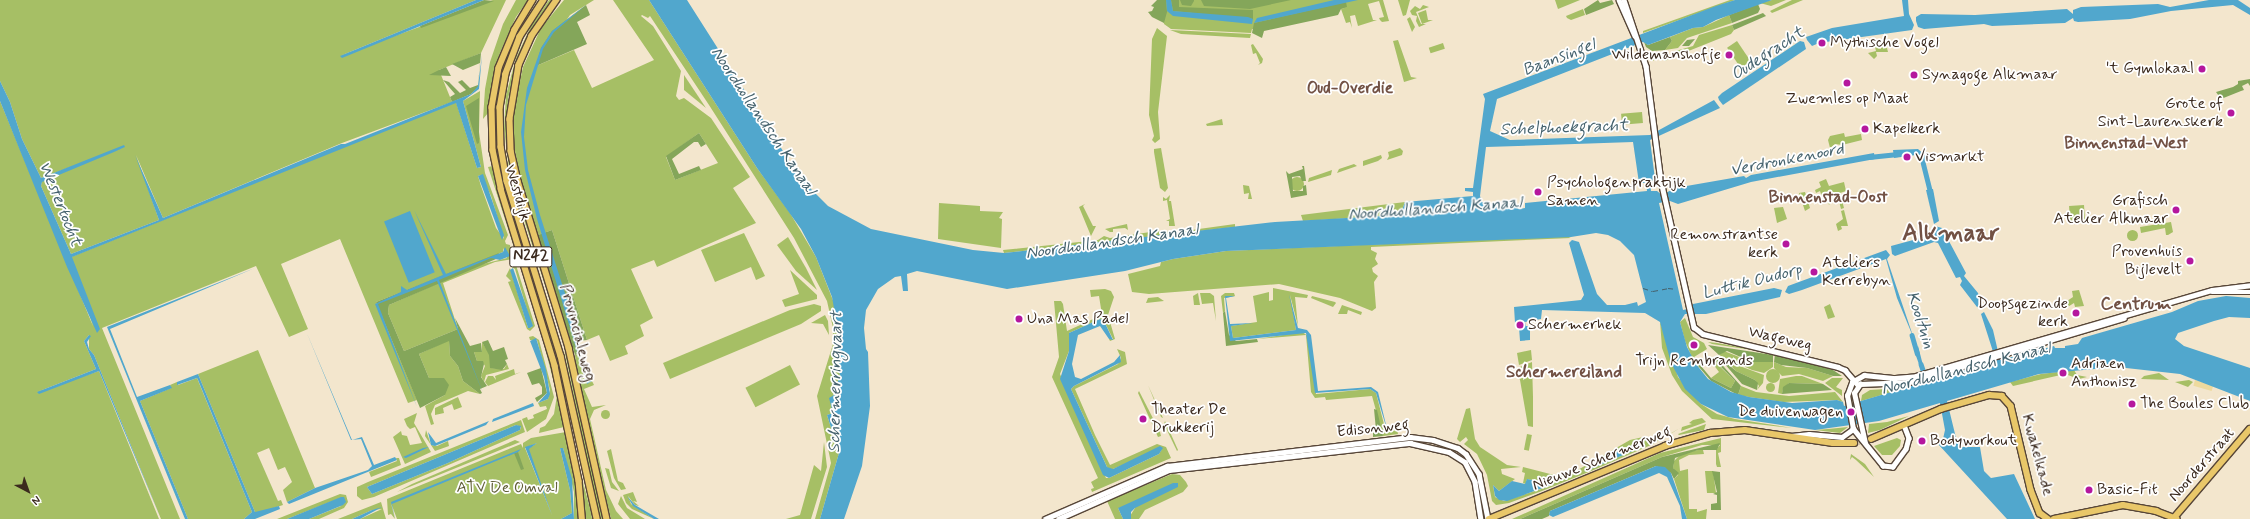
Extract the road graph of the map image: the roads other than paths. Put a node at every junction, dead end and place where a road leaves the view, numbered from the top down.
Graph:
1 (533, 0) edge
2 (544, 0) edge
3 (557, 0) edge
4 (1619, 0) edge
5 (1624, 0) edge
6 (1635, 36) junction
7 (2250, 285) edge
8 (2250, 292) edge
9 (1925, 376) junction
10 (1854, 380) junction
11 (1858, 385) junction
12 (1904, 425) junction
13 (1853, 427) junction
14 (2250, 429) edge
15 (1791, 436) junction
16 (1871, 439) tunnel mouth
17 (1854, 443) tunnel mouth
18 (1871, 453) junction
19 (1234, 460) junction
20 (581, 517) edge
21 (2175, 518) edge
22 (597, 519) edge
23 (607, 519) edge
24 (1046, 519) edge
25 (1058, 519) edge
26 (1481, 519) edge
27 (1488, 519) edge
28 (2048, 519) edge
29 (2054, 519) edge

1 - 20 main road, Westdijk
2 - 22 main road, Provincialeweg / N242
3 - 23 main road, Provincialeweg / N242
4 - 6 street
5 - 6 street
6 - 10 street, Wageweg
7 - 9 street
8 - 9 street
9 - 10 street
9 - 11 street
10 - 11 street, Wageweg
10 - 13 street
11 - 18 street
12 - 16 main road
12 - 18 street
12 - 28 main road, Kwakelkade
13 - 15 street
13 - 18 street
14 - 21 main road, Noorderstraat
15 - 17 main road, Nieuwe Schermerweg
15 - 27 main road, Nieuwe Schermerweg
19 - 24 street, Edisonweg
19 - 25 street, Edisonweg
19 - 26 street, Edisonweg
19 - 27 street, Edisonweg
21 - 29 main road

